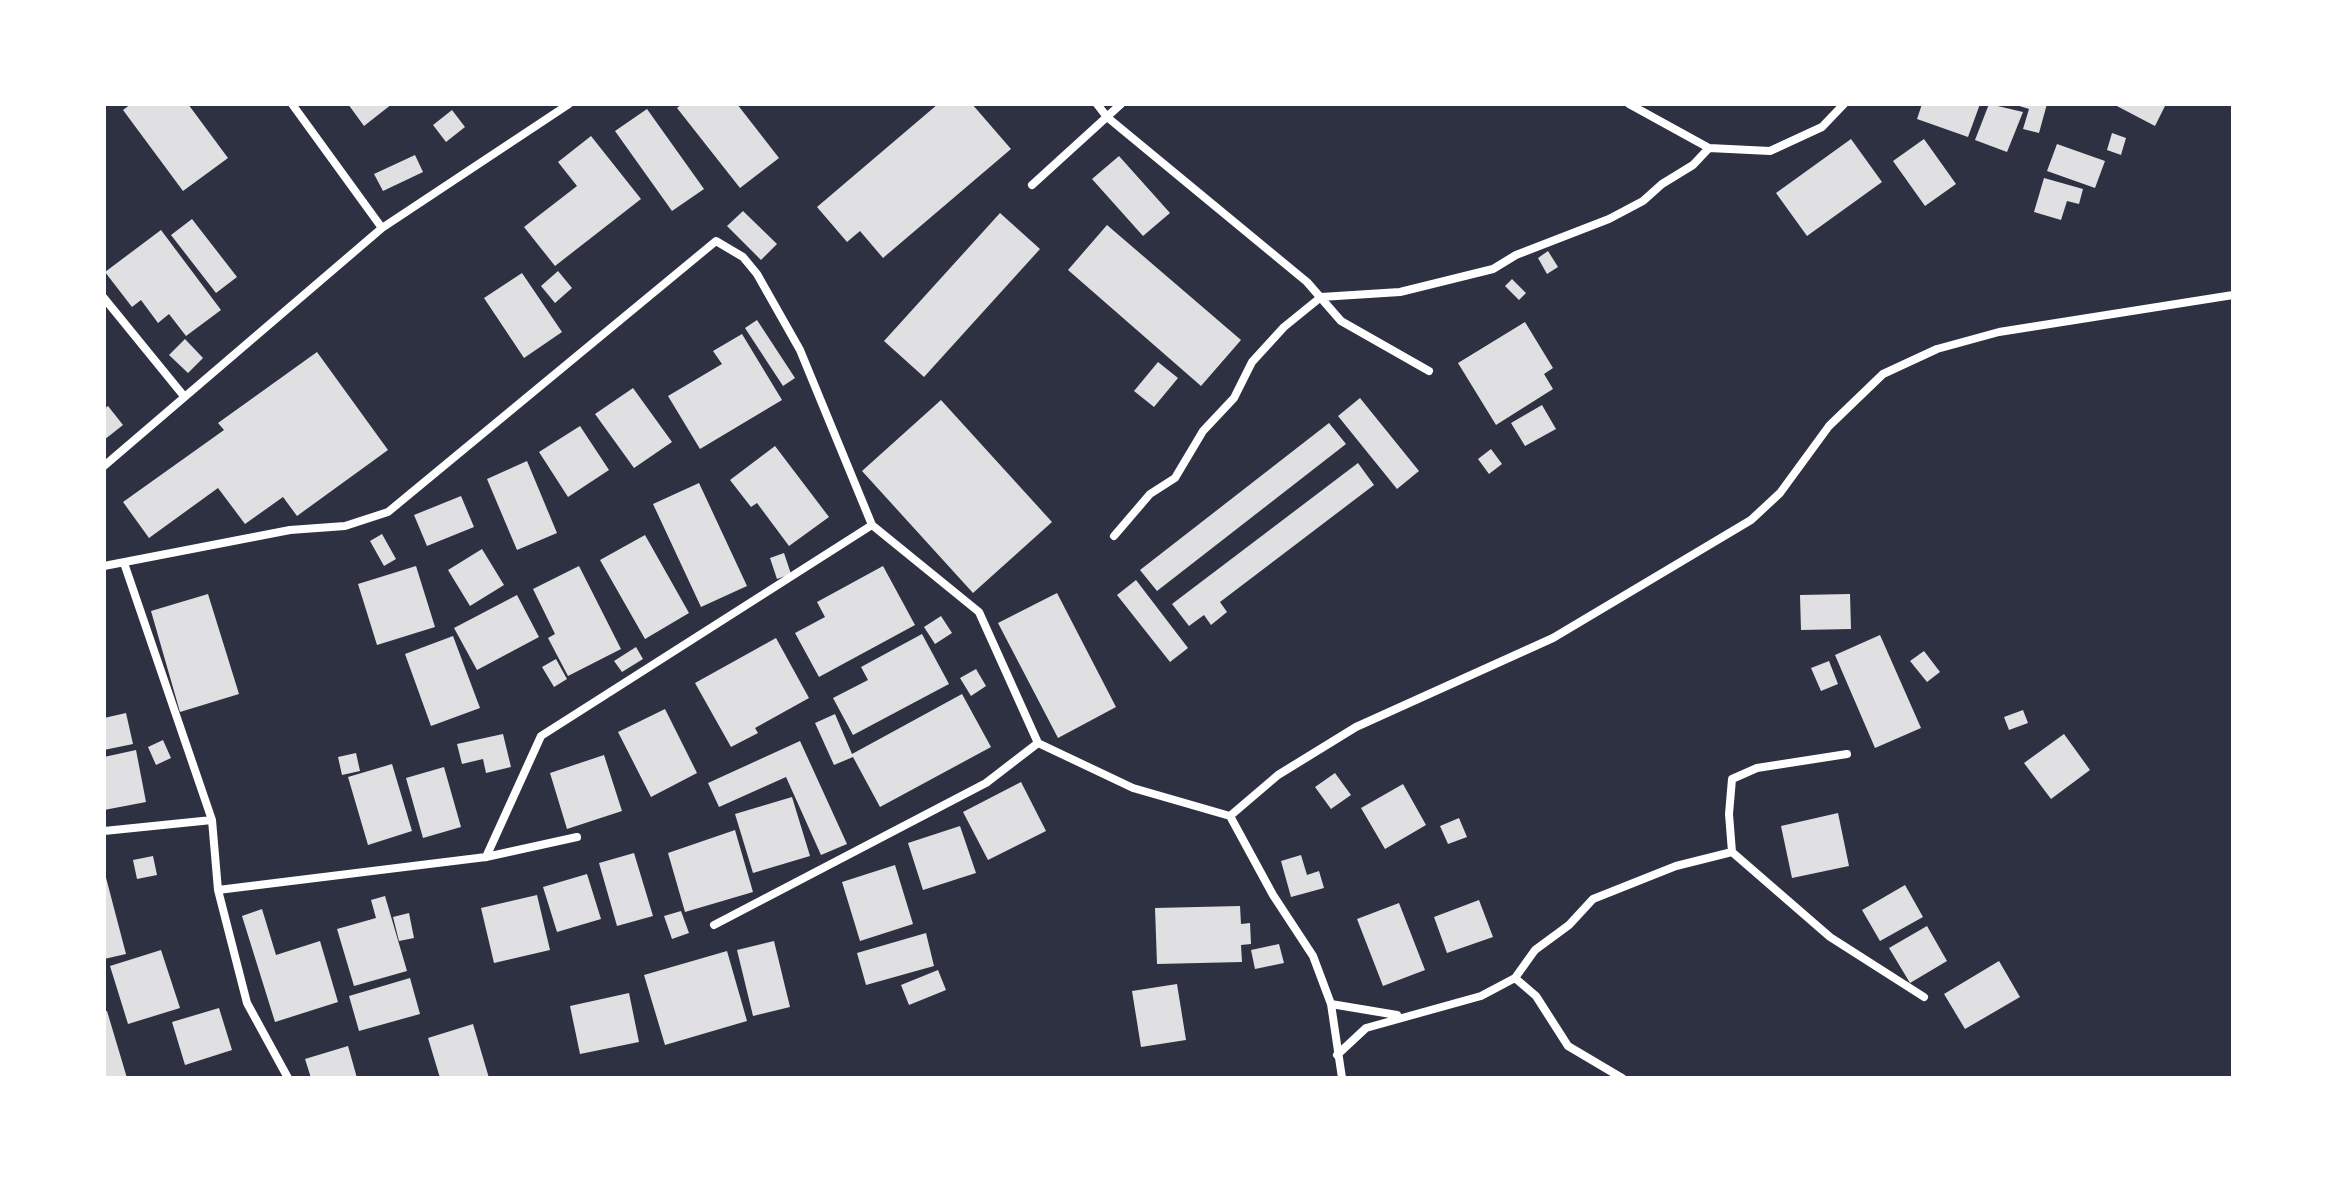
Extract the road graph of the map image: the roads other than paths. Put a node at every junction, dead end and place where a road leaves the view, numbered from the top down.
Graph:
1 (292, 104) edge
2 (569, 104) edge
3 (1097, 104) edge
4 (1121, 104) edge
5 (1629, 104) edge
6 (1844, 104) edge
7 (1107, 117) junction
8 (1709, 148) junction
9 (1032, 185) dead end
10 (382, 228) junction
11 (2233, 295) edge
12 (1321, 297) junction
13 (104, 298) edge
14 (1429, 371) dead end
15 (183, 395) junction
16 (104, 466) edge
17 (872, 525) junction
18 (1114, 536) dead end
19 (124, 563) junction
20 (104, 566) edge
21 (1038, 743) junction
22 (1847, 754) dead end
23 (1230, 816) junction
24 (212, 820) junction
25 (104, 831) edge
26 (577, 837) dead end
27 (1732, 852) junction
28 (486, 857) junction
29 (218, 890) junction
30 (714, 925) dead end
31 (1515, 978) junction
32 (1924, 997) dead end
33 (1331, 1004) junction
34 (1401, 1016) junction
35 (1337, 1055) junction
36 (288, 1078) edge
37 (1342, 1078) edge
38 (1622, 1078) edge

1 - 10 street
2 - 10 street
3 - 7 street
4 - 7 street
5 - 8 street
6 - 8 street
7 - 9 street
7 - 12 street
8 - 12 street
10 - 15 street
11 - 23 street
12 - 14 street
12 - 18 street
13 - 15 street
15 - 16 street
17 - 19 street
17 - 21 street
17 - 28 street
19 - 20 street
19 - 24 street
21 - 23 street
21 - 30 street
22 - 27 street
23 - 33 street
24 - 25 street
24 - 29 street
26 - 28 street
27 - 31 street
27 - 32 street
28 - 29 street
29 - 36 street
31 - 34 street
31 - 38 street
33 - 34 street
33 - 35 street
34 - 35 street
35 - 37 street

